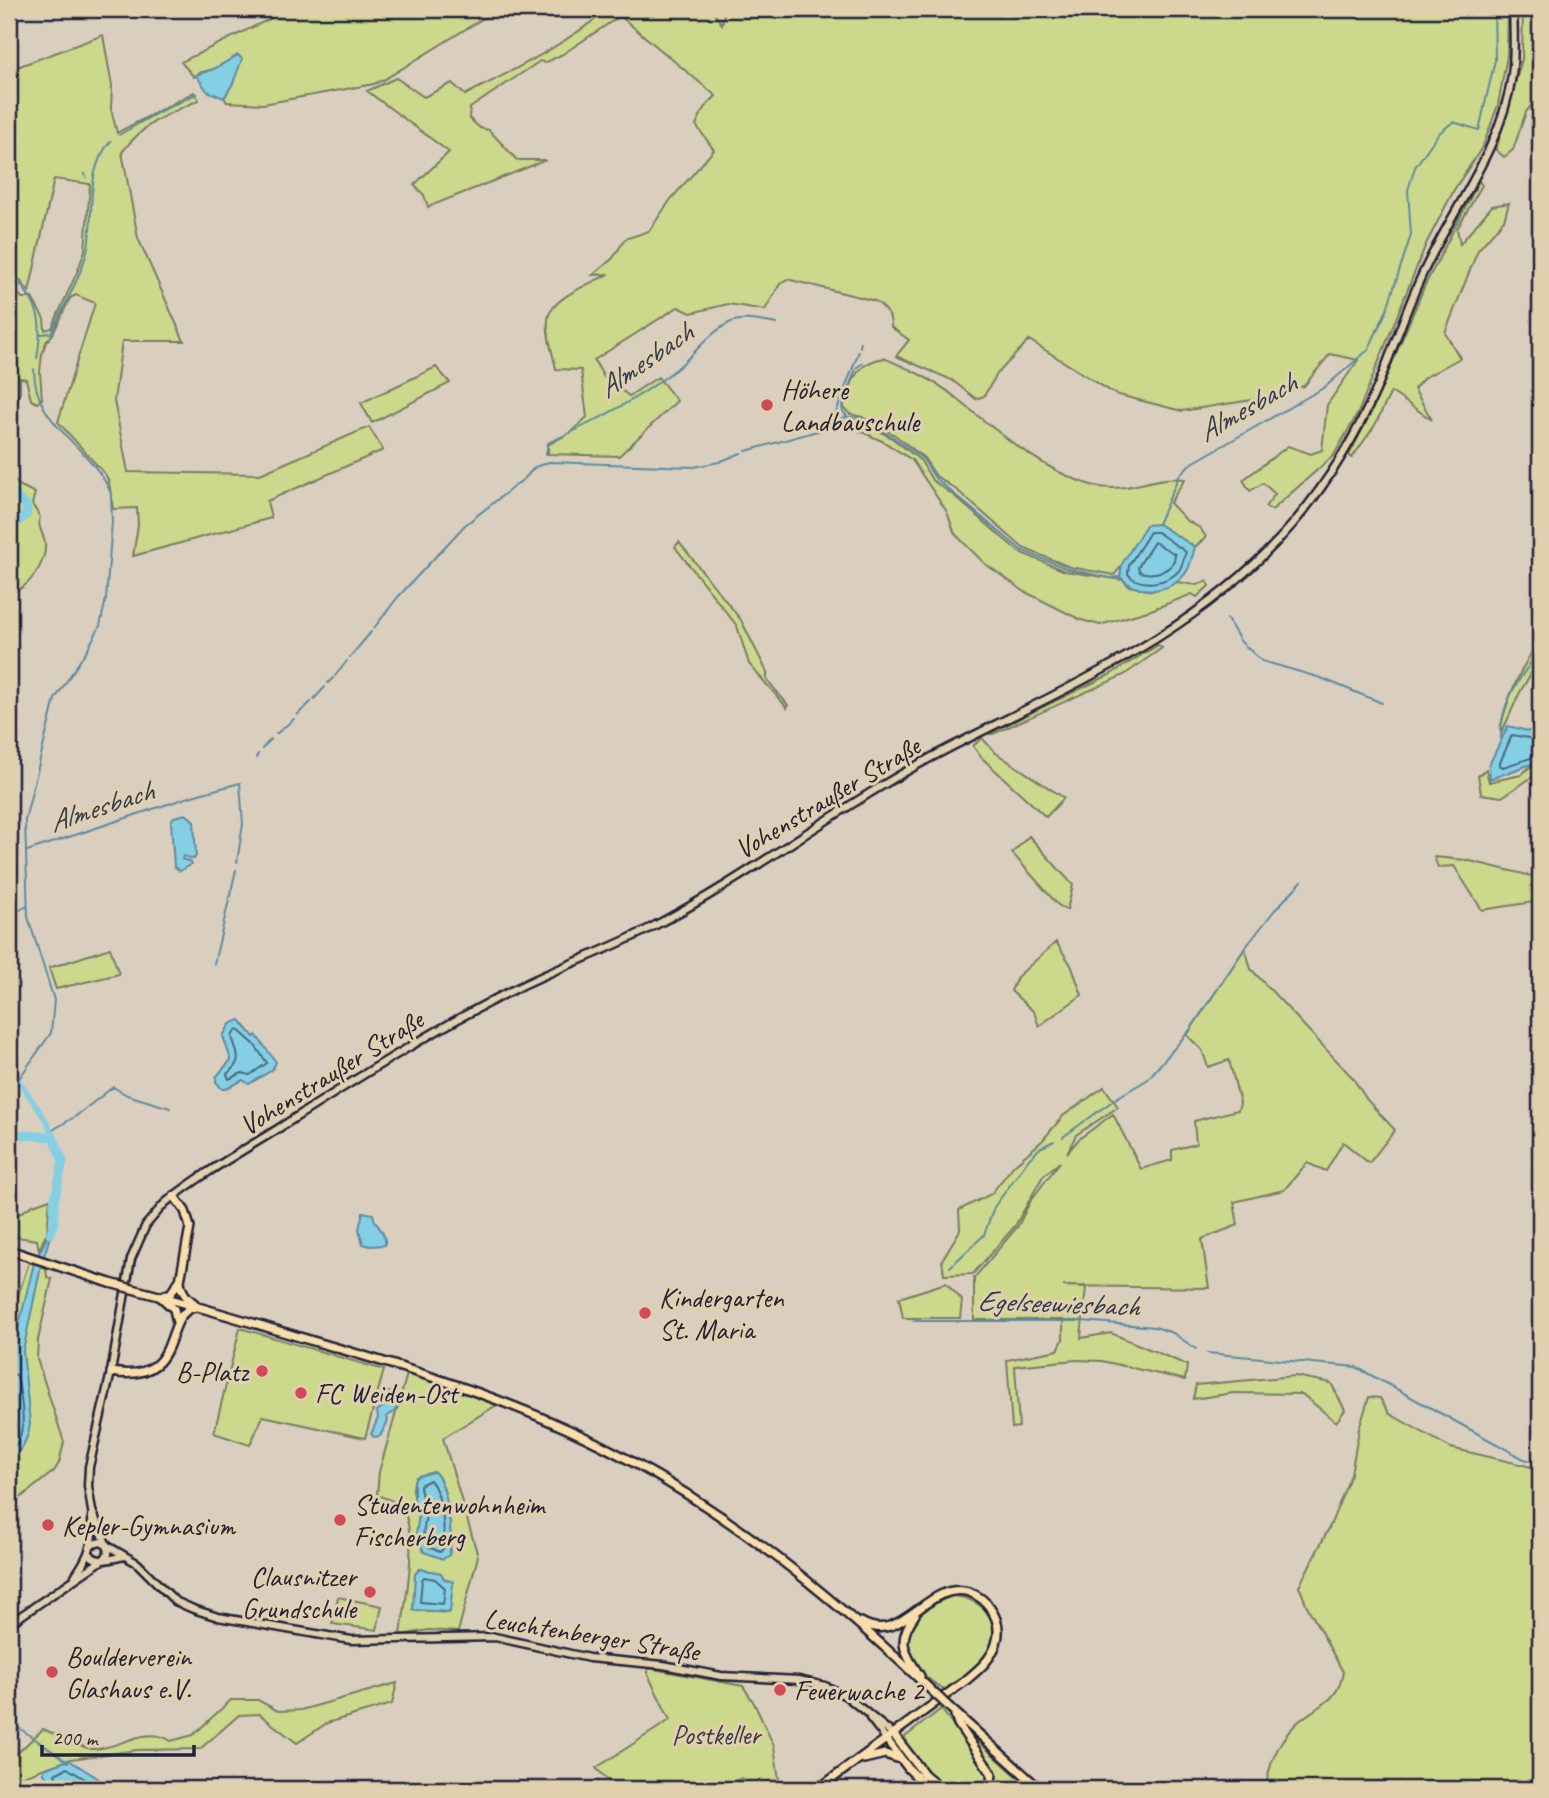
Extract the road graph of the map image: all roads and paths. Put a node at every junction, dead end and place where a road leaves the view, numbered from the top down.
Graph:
1 (1513, 9) edge
2 (174, 1196) junction
3 (9, 1250) edge
4 (180, 1280) junction
5 (160, 1297) junction
6 (198, 1307) junction
7 (177, 1324) junction
8 (111, 1372) junction
9 (92, 1511) junction
10 (93, 1544) junction
11 (106, 1546) junction
12 (90, 1554) junction
13 (125, 1556) junction
14 (104, 1559) junction
15 (71, 1581) junction
16 (922, 1606) junction
17 (840, 1608) junction
18 (9, 1624) edge
19 (928, 1687) junction
20 (859, 1706) junction
21 (952, 1709) junction
22 (915, 1720) junction
23 (881, 1724) junction
24 (891, 1738) junction
25 (901, 1759) junction
26 (860, 1760) junction
27 (818, 1789) edge
28 (929, 1789) edge
29 (942, 1789) edge
30 (990, 1789) edge
31 (1040, 1789) edge

1 - 2 main road, Vohenstraußer Straße
2 - 4 main road
2 - 8 main road, Vohenstraußer Straße
3 - 5 main road, bridge
4 - 5 main road
4 - 6 main road
5 - 6 main road
5 - 7 main road
6 - 7 main road
6 - 17 main road
7 - 8 main road
8 - 9 main road, Vohenstraußer Straße
9 - 10 main road
9 - 11 main road
10 - 11 main road
10 - 12 main road
11 - 13 main road, Leuchtenberger Straße
11 - 14 main road
12 - 14 main road
12 - 15 main road
13 - 14 main road
13 - 20 main road, Leuchtenberger Straße
14 - 15 main road
15 - 18 main road
16 - 17 main road
16 - 19 main road
16 - 22 main road
17 - 19 main road
19 - 21 main road, bridge
20 - 23 main road, Leuchtenberger Straße
20 - 24 main road, Leuchtenberger Straße
21 - 30 main road
21 - 31 main road
22 - 23 main road
22 - 24 main road
23 - 24 main road, Leuchtenberger Straße
24 - 25 main road
24 - 26 main road
24 - 29 main road
25 - 26 main road
25 - 28 main road
26 - 27 main road

